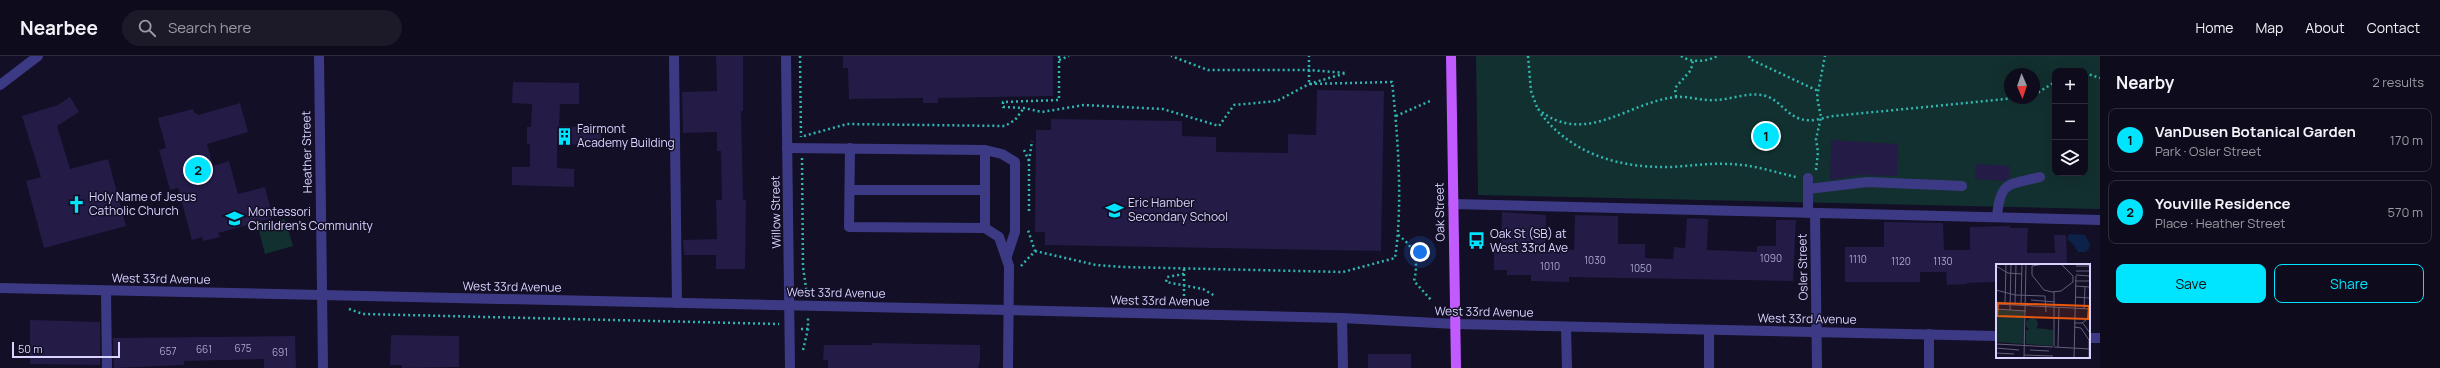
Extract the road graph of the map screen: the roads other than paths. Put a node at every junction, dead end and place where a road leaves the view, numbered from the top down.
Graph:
1 (38, 56) edge
2 (319, 56) edge
3 (674, 56) edge
4 (786, 56) edge
5 (1451, 56) edge
6 (0, 85) edge
7 (787, 148) junction
8 (850, 148) junction
9 (985, 150) junction
10 (2040, 177) dead end
11 (1808, 178) road end
12 (1962, 186) dead end
13 (1808, 189) junction
14 (850, 190) junction
15 (985, 190) junction
16 (1452, 204) junction
17 (1811, 213) junction
18 (1997, 218) junction
19 (2100, 220) edge
20 (985, 228) junction
21 (1007, 256) junction
22 (0, 288) edge
23 (106, 291) junction
24 (322, 296) junction
25 (677, 303) junction
26 (790, 305) junction
27 (1008, 310) junction
28 (1342, 318) junction
29 (1455, 324) junction
30 (1566, 327) junction
31 (1709, 330) junction
32 (1817, 332) junction
33 (1929, 334) junction
34 (1996, 336) edge
35 (107, 368) edge
36 (323, 368) edge
37 (790, 368) edge
38 (1008, 368) edge
39 (1343, 368) edge
40 (1456, 368) edge
41 (1567, 368) edge
42 (1709, 368) edge
43 (1817, 368) edge
44 (1929, 368) edge

1 - 6 street
2 - 24 street, Heather Street
3 - 25 street
4 - 7 street, Willow Street
5 - 16 main road, Oak Street
7 - 8 street
7 - 26 street, Willow Street
8 - 9 street
8 - 14 street
9 - 15 street
9 - 21 street
10 - 18 street
11 - 13 street, Osler Street
12 - 13 street
13 - 17 street, Osler Street
14 - 15 street
14 - 20 street
15 - 20 street
16 - 17 street
16 - 29 main road, Oak Street
17 - 18 street
17 - 32 street, Osler Street
18 - 19 street
20 - 21 street
21 - 27 street
22 - 23 street, West 33rd Avenue
23 - 24 street, West 33rd Avenue
23 - 35 street
24 - 25 street, West 33rd Avenue
24 - 36 street, Heather Street
25 - 26 street, West 33rd Avenue
26 - 27 street, West 33rd Avenue
26 - 37 street, Willow Street
27 - 28 street, West 33rd Avenue
27 - 38 street
28 - 29 street, West 33rd Avenue
28 - 39 street
29 - 30 street, West 33rd Avenue
29 - 40 main road, Oak Street
30 - 31 street, West 33rd Avenue
30 - 41 street
31 - 32 street, West 33rd Avenue
31 - 42 street
32 - 33 street, West 33rd Avenue
32 - 43 street, Osler Street
33 - 34 street, West 33rd Avenue
33 - 44 street

